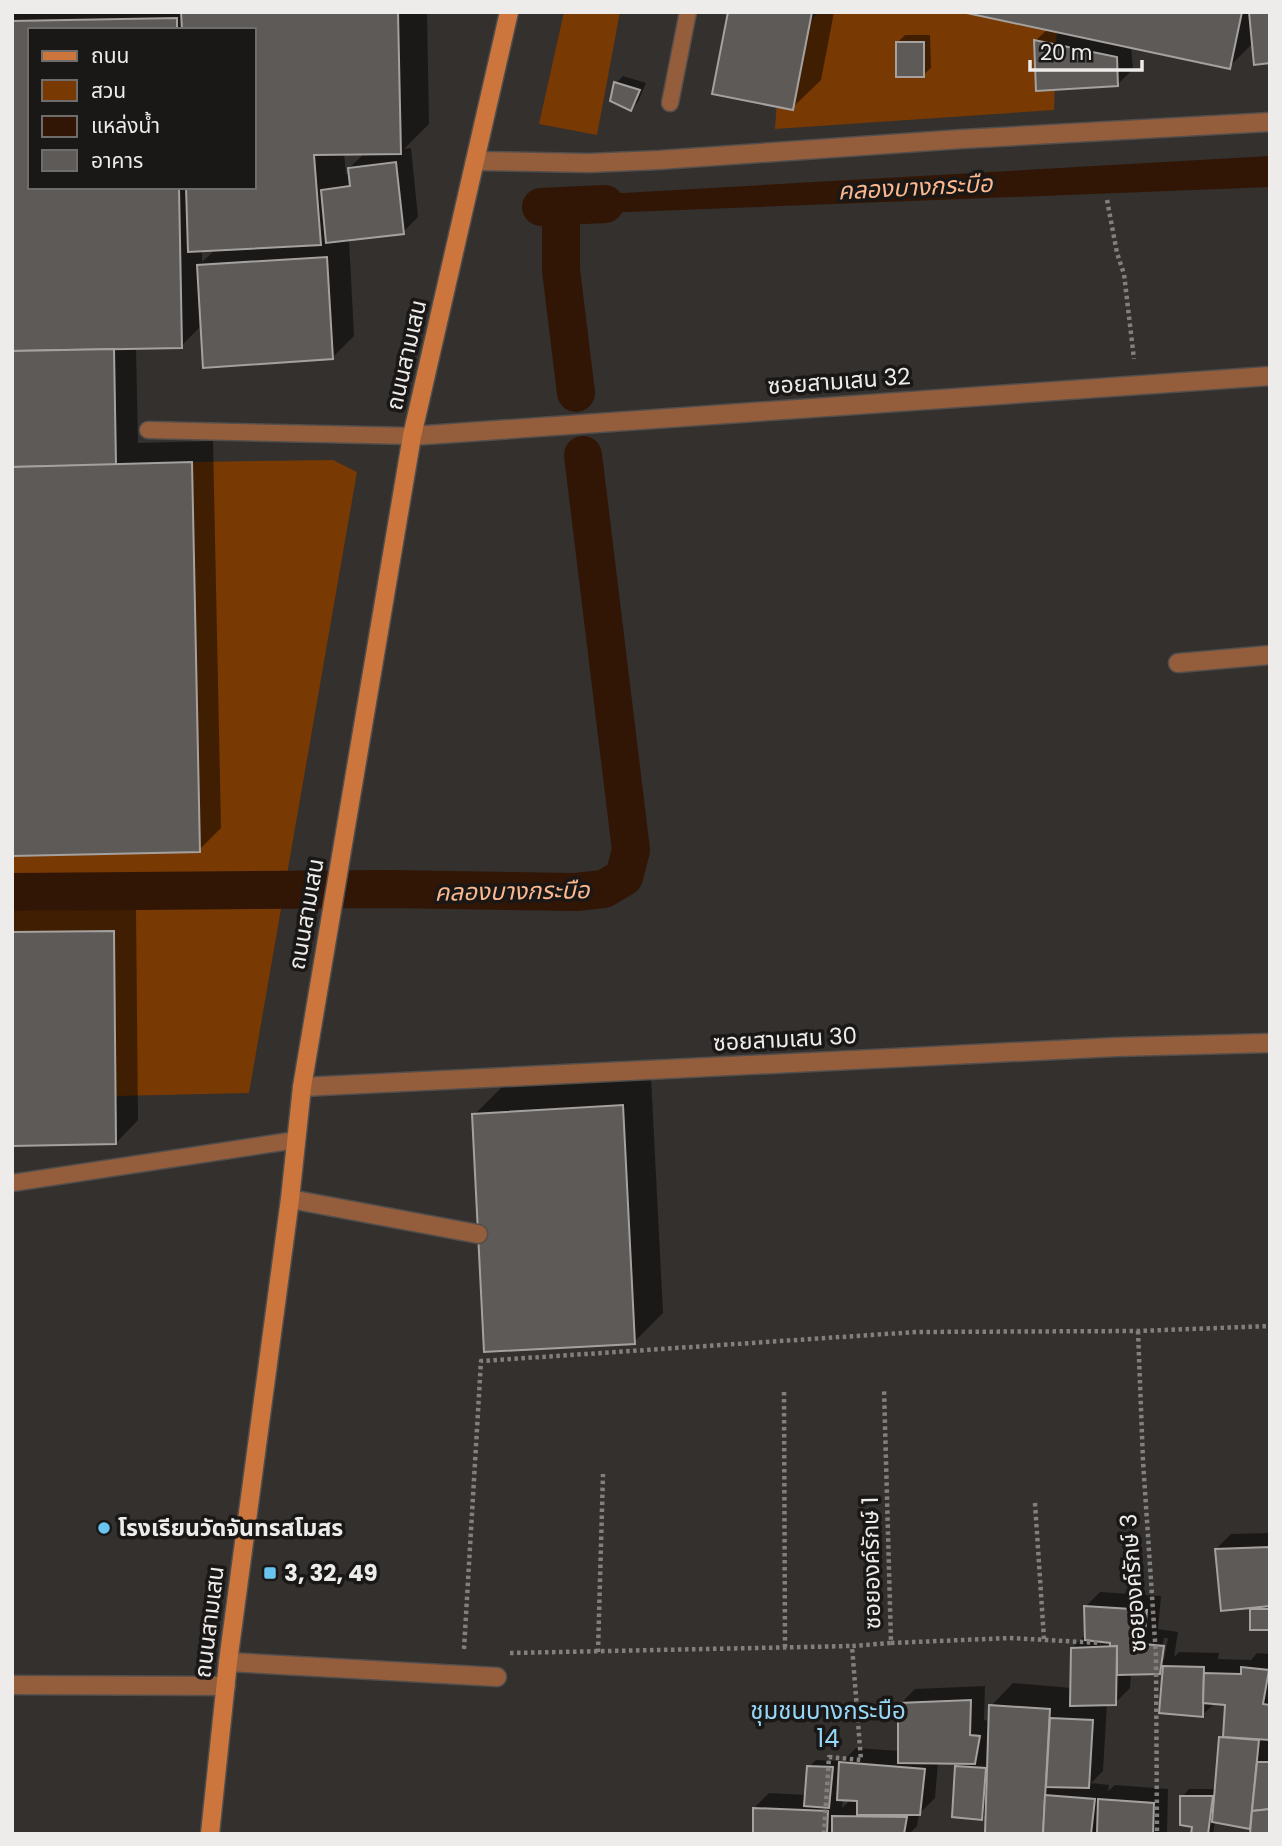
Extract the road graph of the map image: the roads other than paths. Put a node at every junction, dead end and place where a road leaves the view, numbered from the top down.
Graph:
1 (509, 12) edge
2 (688, 12) edge
3 (670, 103) dead end
4 (1270, 122) edge
5 (475, 161) junction
6 (1270, 376) edge
7 (148, 430) dead end
8 (412, 436) junction
9 (1270, 655) edge
10 (1178, 663) dead end
11 (1270, 1043) edge
12 (302, 1087) junction
13 (296, 1139) junction
14 (12, 1182) edge
15 (290, 1199) junction
16 (478, 1234) dead end
17 (228, 1662) junction
18 (497, 1677) dead end
19 (12, 1685) edge
20 (226, 1686) junction
21 (210, 1834) edge

1 - 5 main road, ถนนสามเสน
2 - 3 lane
4 - 5 street
5 - 8 main road, ถนนสามเสน
6 - 8 street, ซอยสามเสน 32
7 - 8 lane
8 - 12 main road, ถนนสามเสน
9 - 10 street
11 - 12 street, ซอยสามเสน 30
12 - 13 main road, ถนนสามเสน
13 - 14 lane
13 - 15 main road, ถนนสามเสน
15 - 16 street
15 - 17 main road, ถนนสามเสน
17 - 18 street
17 - 20 main road, ถนนสามเสน
19 - 20 street
20 - 21 main road, ถนนสามเสน

